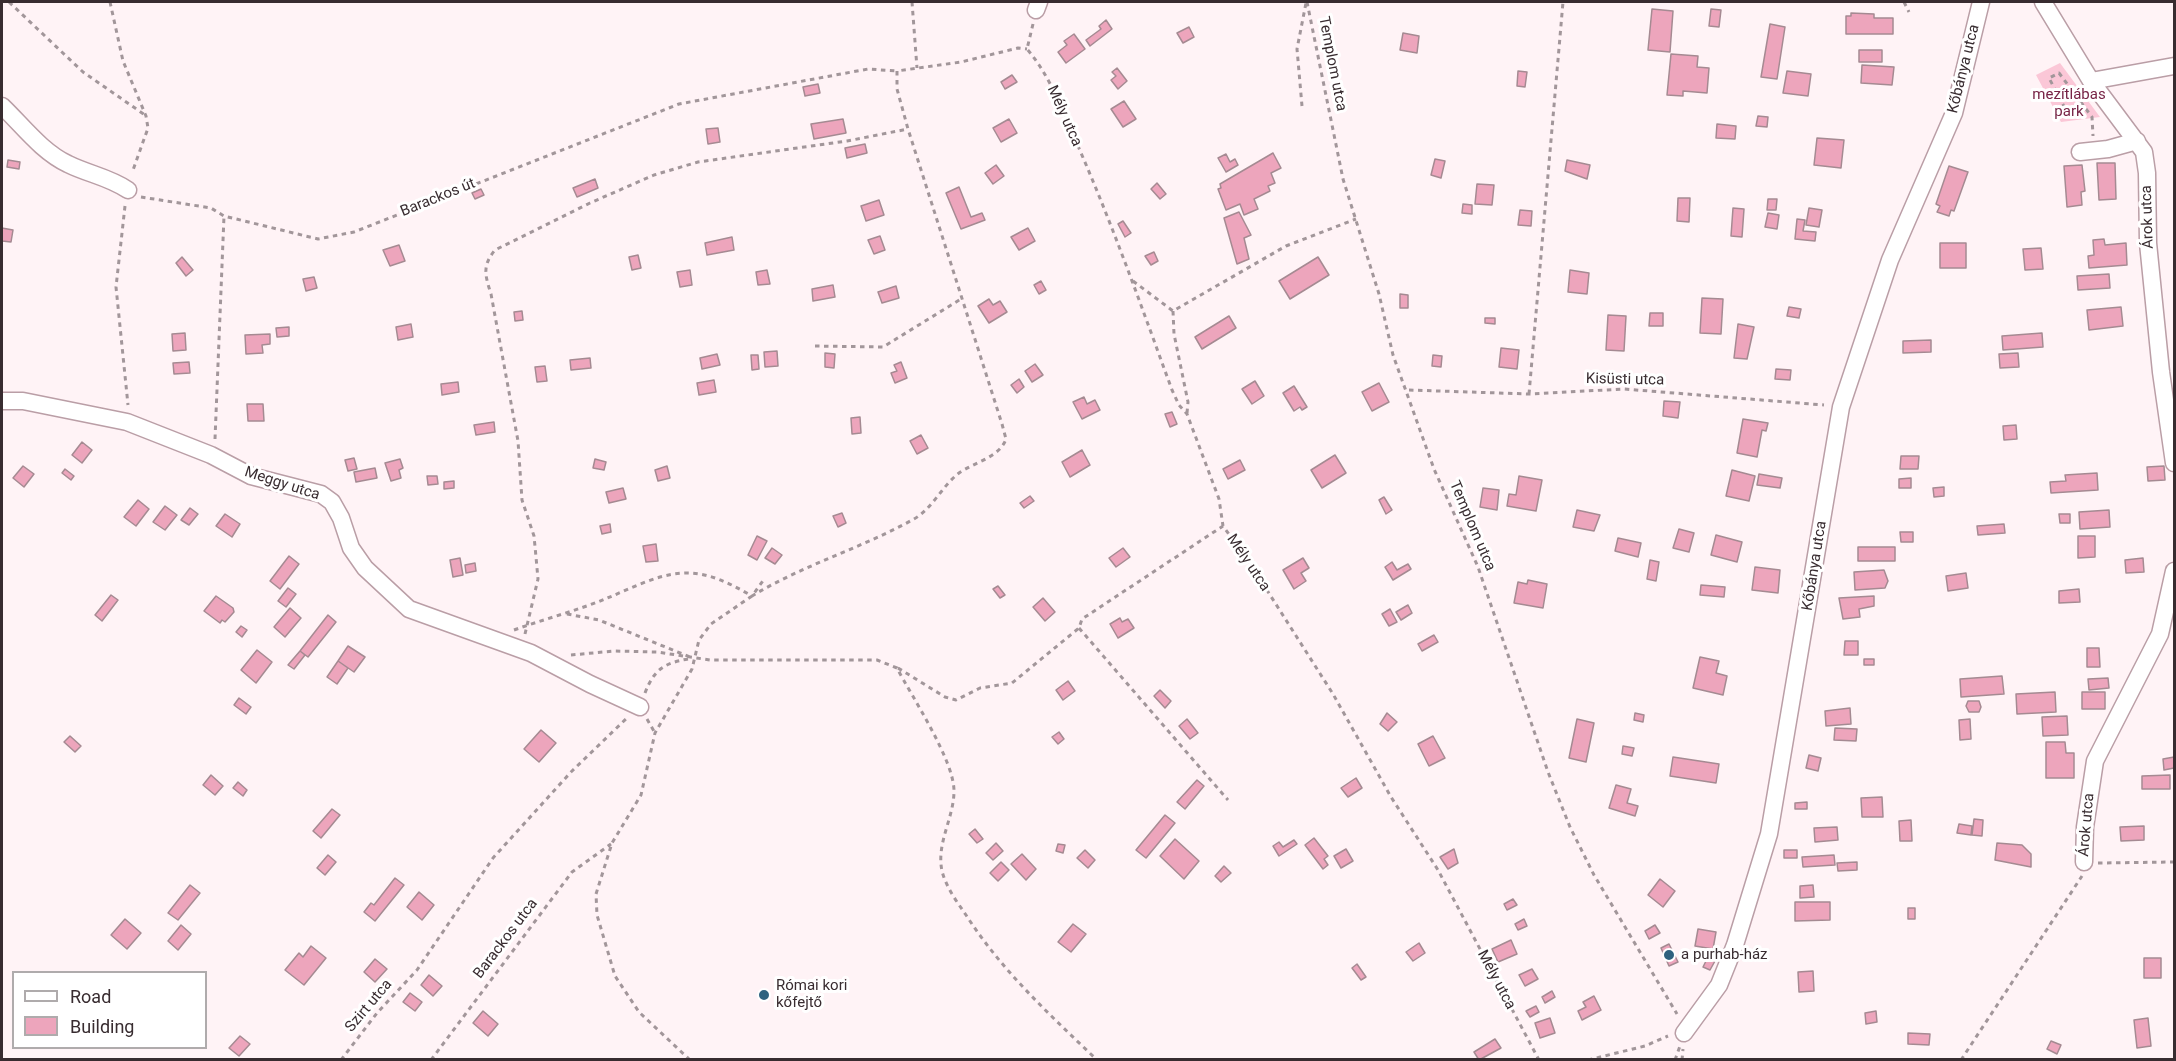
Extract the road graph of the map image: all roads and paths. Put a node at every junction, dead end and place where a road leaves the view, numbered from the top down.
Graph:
1 (9, 2) edge
2 (110, 2) edge
3 (912, 2) edge
4 (1307, 2) edge
5 (1563, 2) edge
6 (1904, 2) edge
7 (1981, 2) edge
8 (2043, 2) edge
9 (1038, 6) edge
10 (1909, 12) dead end
11 (1027, 49) junction
12 (2175, 66) edge
13 (917, 69) junction
14 (897, 71) junction
15 (2091, 81) junction
16 (2, 106) edge
17 (1302, 106) dead end
18 (146, 116) junction
19 (2069, 116) dead end
20 (2092, 117) dead end
21 (908, 129) junction
22 (2137, 141) junction
23 (2080, 152) dead end
24 (128, 190) junction
25 (224, 216) junction
26 (1356, 219) junction
27 (1132, 280) junction
28 (961, 299) junction
29 (1173, 311) junction
30 (815, 346) dead end
31 (1408, 390) junction
32 (1529, 394) junction
33 (2, 401) edge
34 (1841, 407) junction
35 (1187, 414) junction
36 (127, 422) junction
37 (211, 455) junction
38 (2175, 463) edge
39 (1223, 526) junction
40 (2175, 572) edge
41 (765, 578) dead end
42 (752, 597) junction
43 (565, 613) junction
44 (526, 625) junction
45 (1078, 628) junction
46 (487, 637) junction
47 (538, 656) junction
48 (693, 658) junction
49 (897, 668) junction
50 (640, 706) junction
51 (655, 733) junction
52 (1228, 801) dead end
53 (612, 843) junction
54 (2084, 862) junction
55 (2175, 862) edge
56 (1684, 1033) junction
57 (341, 1059) edge
58 (430, 1059) edge
59 (690, 1059) edge
60 (1097, 1059) edge
61 (1539, 1059) edge
62 (1588, 1059) edge
63 (1961, 1059) edge

1 - 18 path
2 - 18 path
3 - 13 path
4 - 17 path
4 - 26 path, Templom utca
5 - 32 path
6 - 10 path
7 - 34 street, Kőbánya utca
8 - 15 street, Árok utca
9 - 11 path
11 - 13 path, Barackos út
11 - 27 path, Mély utca
12 - 15 street
13 - 14 path, Barackos út
14 - 21 path
14 - 25 path, Barackos út
15 - 22 street, Árok utca
16 - 24 street
18 - 24 path
19 - 20 path
21 - 28 path
21 - 44 path
22 - 23 street
22 - 38 street, Árok utca
24 - 25 path, Barackos út
24 - 36 path
25 - 37 path
26 - 29 path
26 - 31 path, Templom utca
27 - 29 path
27 - 35 path, Mély utca
28 - 30 path
28 - 42 path
29 - 35 path
31 - 32 path, Kisüsti utca
31 - 56 path, Templom utca
32 - 34 path, Kisüsti utca
33 - 36 street, Meggy utca
34 - 56 street, Kőbánya utca
35 - 39 path, Mély utca
36 - 37 street, Meggy utca
37 - 46 street, Meggy utca
39 - 45 path
39 - 61 path, Mély utca
40 - 54 street, Árok utca
41 - 42 path
42 - 43 path
42 - 48 path
43 - 44 path
43 - 48 path
44 - 46 path
44 - 47 path
45 - 49 path
45 - 52 path
46 - 47 street, Meggy utca
47 - 48 path
47 - 50 street, Meggy utca
48 - 49 path
48 - 50 path
48 - 51 path
49 - 60 path
50 - 51 path
50 - 57 path, Szirt utca
51 - 53 path
53 - 58 path, Barackos utca
53 - 59 path
54 - 55 path
54 - 63 path, Árok utca
56 - 62 path

